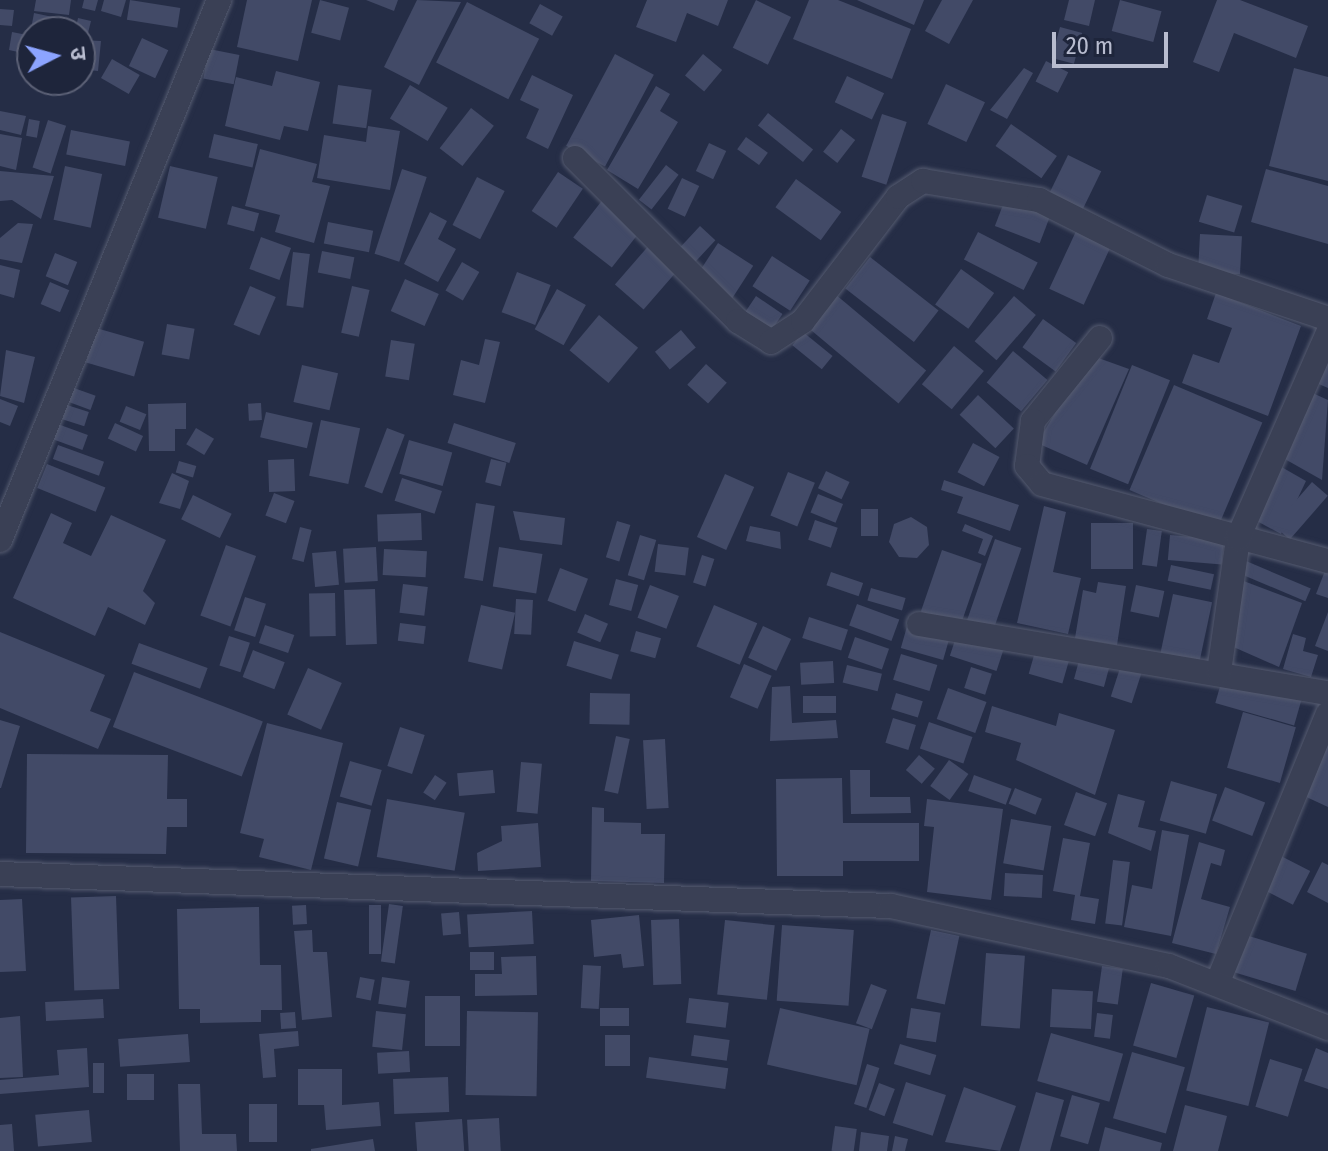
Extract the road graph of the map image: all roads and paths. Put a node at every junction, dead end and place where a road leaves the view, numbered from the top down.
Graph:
1 (219, 0) edge
2 (575, 158) dead end
3 (1328, 319) edge
4 (1328, 333) edge
5 (1100, 338) dead end
6 (1238, 538) junction
7 (0, 540) edge
8 (1328, 561) edge
9 (919, 624) dead end
10 (1219, 672) junction
11 (1328, 693) edge
12 (1328, 714) edge
13 (0, 874) edge
14 (1217, 984) junction
15 (1328, 1028) edge

1 - 7 street
2 - 3 street
4 - 6 street
5 - 6 street
6 - 8 street
6 - 10 street
9 - 10 street
10 - 11 street
12 - 14 street
13 - 14 street
14 - 15 street

